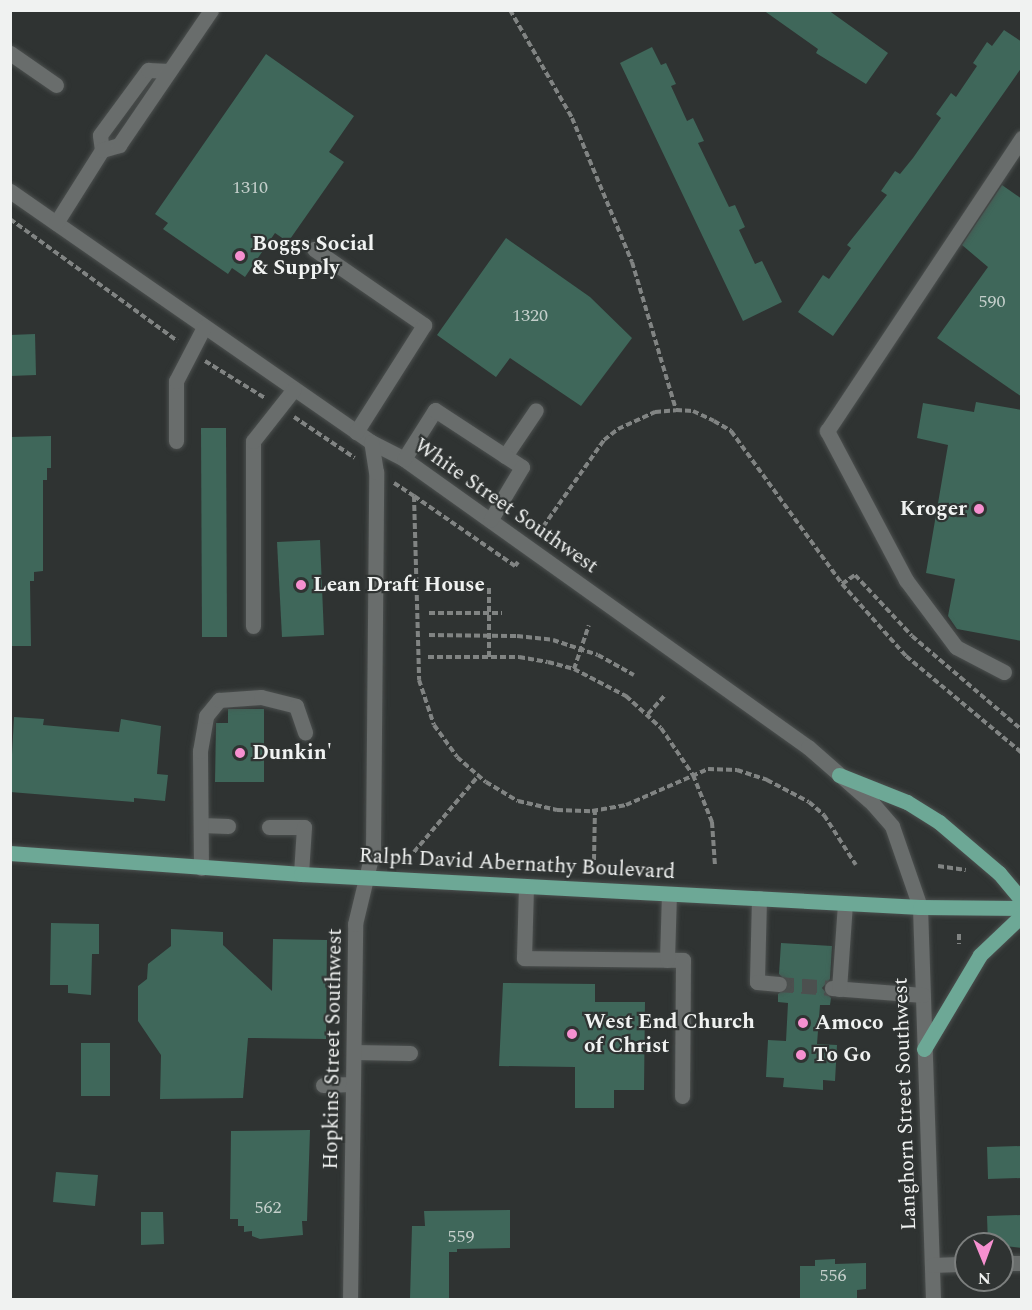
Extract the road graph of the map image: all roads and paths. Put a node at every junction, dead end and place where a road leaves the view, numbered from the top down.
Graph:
1 (211, 10) edge
2 (510, 10) edge
3 (10, 53) edge
4 (56, 85) dead end
5 (1022, 138) edge
6 (10, 191) edge
7 (56, 223) junction
8 (314, 249) dead end
9 (204, 327) junction
10 (294, 389) junction
11 (536, 410) dead end
12 (676, 411) junction
13 (356, 432) junction
14 (176, 441) dead end
15 (371, 442) junction
16 (505, 456) junction
17 (404, 459) junction
18 (395, 484) dead end
19 (414, 496) junction
20 (490, 519) junction
21 (542, 529) dead end
22 (514, 566) dead end
23 (842, 584) junction
24 (489, 588) dead end
25 (429, 613) dead end
26 (502, 613) dead end
27 (489, 614) junction
28 (589, 625) dead end
29 (253, 626) dead end
30 (429, 635) dead end
31 (489, 635) junction
32 (581, 648) junction
33 (428, 657) dead end
34 (489, 657) junction
35 (574, 669) junction
36 (1004, 672) dead end
37 (634, 675) dead end
38 (664, 696) dead end
39 (648, 714) junction
40 (1022, 730) edge
41 (305, 732) dead end
42 (1022, 753) edge
43 (479, 775) junction
44 (693, 775) junction
45 (839, 775) junction
46 (595, 810) junction
47 (201, 825) junction
48 (228, 826) dead end
49 (269, 826) dead end
50 (414, 852) dead end
51 (10, 853) edge
52 (594, 860) dead end
53 (856, 865) dead end
54 (715, 866) dead end
55 (938, 866) dead end
56 (201, 868) junction
57 (969, 871) dead end
58 (301, 874) junction
59 (368, 877) junction
60 (526, 886) junction
61 (669, 894) junction
62 (759, 898) junction
63 (1022, 900) edge
64 (844, 903) junction
65 (920, 907) junction
66 (1022, 908) edge
67 (1022, 915) edge
68 (959, 933) dead end
69 (959, 944) dead end
70 (668, 960) junction
71 (778, 984) tunnel mouth
72 (923, 995) junction
73 (924, 1049) junction
74 (354, 1052) junction
75 (410, 1053) dead end
76 (353, 1084) junction
77 (323, 1085) dead end
78 (682, 1096) dead end
79 (954, 1264) edge
80 (932, 1265) junction
81 (350, 1299) edge
82 (933, 1299) edge

1 - 7 street
2 - 12 path
3 - 4 street
5 - 36 street
6 - 7 street, White Street Southwest
7 - 9 street, White Street Southwest
8 - 13 street
9 - 10 street, White Street Southwest
9 - 14 street
10 - 13 street, White Street Southwest
10 - 29 street
11 - 16 street
12 - 21 path
12 - 23 path
13 - 15 street, White Street Southwest
15 - 17 street, White Street Southwest
15 - 59 street, Hopkins Street Southwest
16 - 17 street
16 - 20 street
17 - 20 street, White Street Southwest
18 - 19 path
19 - 22 path
19 - 43 path
20 - 45 street, White Street Southwest
23 - 40 path
23 - 42 path
24 - 27 path
25 - 27 path
26 - 27 path
27 - 31 path
28 - 32 path
30 - 31 path
31 - 32 path
31 - 34 path
32 - 35 path
32 - 37 path
33 - 34 path
34 - 35 path
35 - 39 path
38 - 39 path
39 - 44 path
41 - 47 street
43 - 46 path
43 - 50 path
44 - 46 path
44 - 53 path
44 - 54 path
45 - 63 main road
45 - 65 street, White Street Southwest
46 - 52 path
47 - 48 street
47 - 56 street
49 - 58 street
51 - 56 main road, Ralph David Abernathy Boulevard
55 - 57 path
56 - 58 main road, Ralph David Abernathy Boulevard
58 - 59 main road, Ralph David Abernathy Boulevard
59 - 60 main road, Ralph David Abernathy Boulevard
59 - 74 street, Hopkins Street Southwest
60 - 61 main road, Ralph David Abernathy Boulevard
60 - 70 street
61 - 62 main road, Ralph David Abernathy Boulevard
61 - 70 street
62 - 64 main road, Ralph David Abernathy Boulevard
62 - 71 street
64 - 65 main road, Ralph David Abernathy Boulevard
64 - 72 street
65 - 66 main road, Ralph David Abernathy Boulevard
65 - 72 street, Langhorn Street Southwest
67 - 73 main road
68 - 69 path
70 - 78 street
72 - 73 street, Langhorn Street Southwest
73 - 80 street, Langhorn Street Southwest
74 - 75 street
74 - 76 street, Hopkins Street Southwest
76 - 77 street
76 - 81 street, Hopkins Street Southwest
79 - 80 street
80 - 82 street, Langhorn Street Southwest

